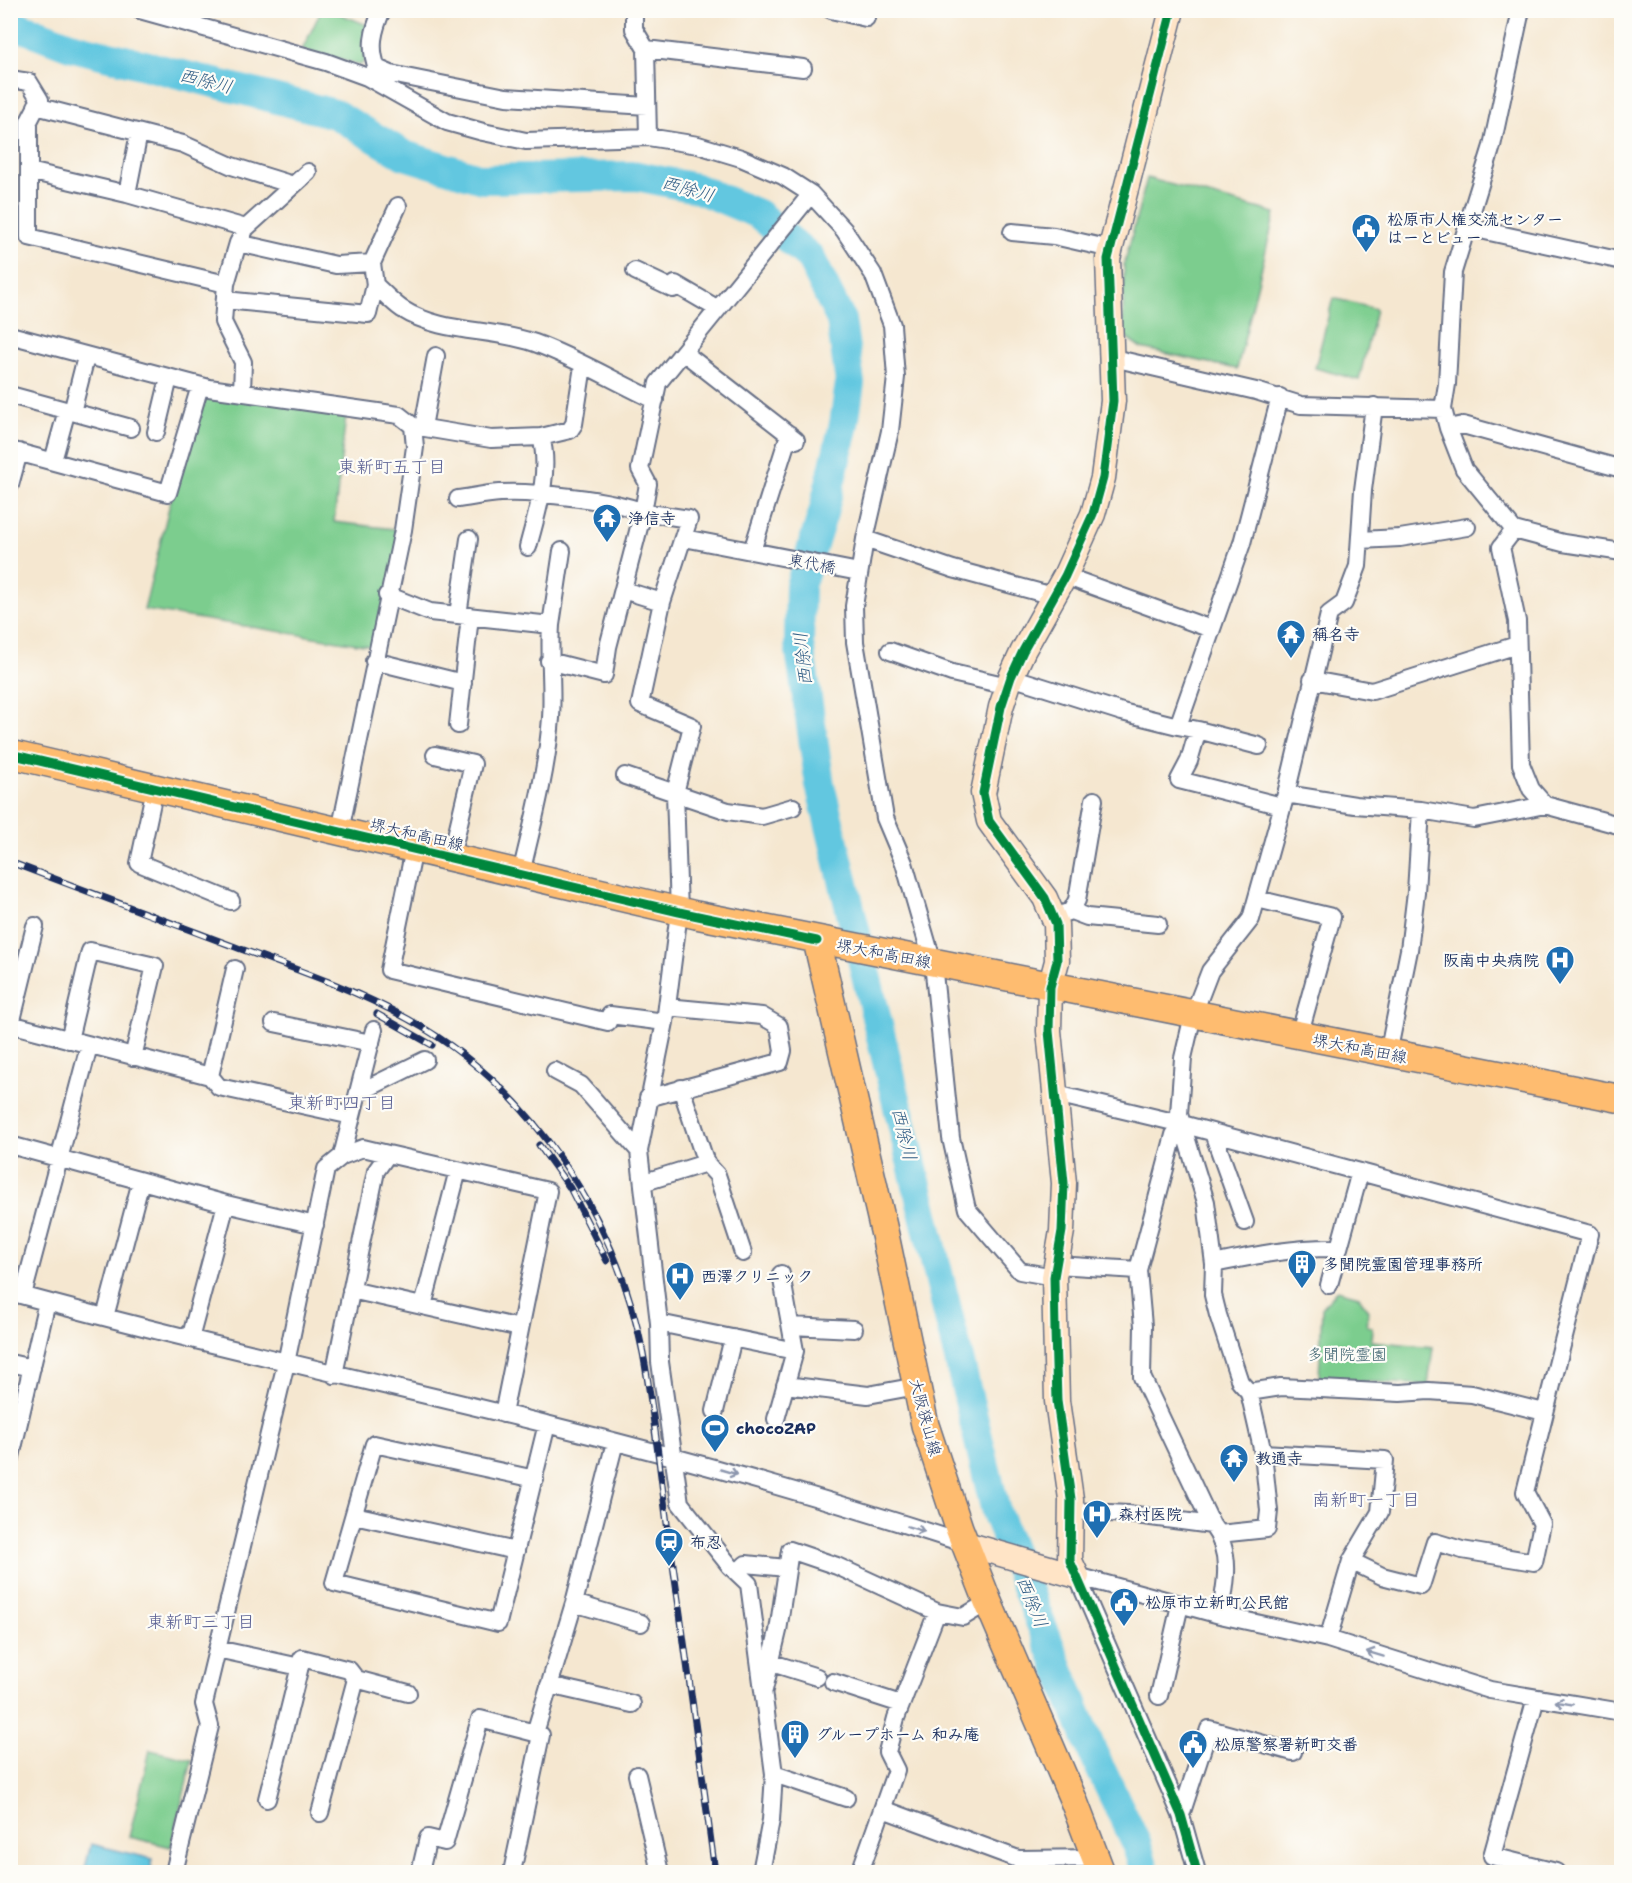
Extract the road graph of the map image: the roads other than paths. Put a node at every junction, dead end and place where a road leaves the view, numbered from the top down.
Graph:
1 (140, 10) edge
2 (185, 10) edge
3 (382, 10) edge
4 (633, 10) edge
5 (831, 10) edge
6 (1172, 10) edge
7 (1521, 10) edge
8 (866, 18) dead end
9 (192, 27) junction
10 (646, 49) junction
11 (803, 68) dead end
12 (372, 73) junction
13 (10, 79) edge
14 (36, 106) junction
15 (647, 106) junction
16 (139, 133) junction
17 (648, 137) junction
18 (29, 171) junction
19 (308, 172) dead end
20 (293, 185) junction
21 (127, 194) junction
22 (811, 194) junction
23 (398, 206) dead end
24 (1467, 227) junction
25 (246, 228) junction
26 (1012, 232) dead end
27 (238, 243) junction
28 (1111, 249) junction
29 (1622, 261) edge
30 (372, 263) junction
31 (635, 271) dead end
32 (375, 285) junction
33 (226, 292) junction
34 (718, 309) junction
35 (10, 335) edge
36 (683, 352) junction
37 (436, 356) dead end
38 (86, 357) junction
39 (1113, 358) junction
40 (584, 366) junction
41 (169, 378) junction
42 (200, 386) junction
43 (243, 393) junction
44 (10, 395) edge
45 (1280, 397) junction
46 (655, 400) junction
47 (1374, 406) junction
48 (1443, 409) junction
49 (70, 411) junction
50 (418, 426) junction
51 (130, 428) dead end
52 (1448, 428) junction
53 (156, 432) dead end
54 (541, 437) junction
55 (15, 451) edge
56 (53, 461) junction
57 (1622, 469) edge
58 (10, 485) edge
59 (542, 495) junction
60 (458, 499) dead end
61 (643, 512) junction
62 (1467, 527) dead end
63 (1514, 530) junction
64 (469, 538) dead end
65 (684, 538) junction
66 (865, 539) junction
67 (1360, 540) junction
68 (528, 546) dead end
69 (562, 551) dead end
70 (1622, 552) edge
71 (759, 553) junction
72 (858, 572) junction
73 (1059, 586) junction
74 (622, 590) junction
75 (387, 595) junction
76 (662, 602) junction
77 (464, 615) junction
78 (551, 625) junction
79 (1211, 629) junction
80 (1517, 645) junction
81 (890, 651) dead end
82 (374, 660) junction
83 (549, 662) junction
84 (1312, 680) junction
85 (1010, 682) junction
86 (462, 683) junction
87 (458, 725) dead end
88 (1178, 726) junction
89 (1197, 730) junction
90 (1259, 746) dead end
91 (10, 754) edge
92 (435, 755) dead end
93 (625, 776) dead end
94 (155, 788) junction
95 (675, 792) junction
96 (1094, 800) dead end
97 (1284, 800) junction
98 (1545, 805) junction
99 (793, 807) dead end
100 (1421, 810) junction
101 (1622, 826) edge
102 (340, 831) junction
103 (414, 849) junction
104 (451, 857) junction
105 (521, 873) junction
106 (1257, 899) junction
107 (231, 901) dead end
108 (680, 912) junction
109 (1062, 914) junction
110 (1158, 924) dead end
111 (34, 926) dead end
112 (817, 941) junction
113 (923, 961) junction
114 (235, 969) dead end
115 (1050, 987) junction
116 (666, 1014) junction
117 (1193, 1015) junction
118 (274, 1023) dead end
119 (11, 1024) edge
120 (1299, 1036) junction
121 (69, 1040) junction
122 (89, 1046) junction
123 (1388, 1054) junction
124 (134, 1057) junction
125 (425, 1060) dead end
126 (555, 1071) dead end
127 (210, 1076) junction
128 (681, 1088) junction
129 (358, 1093) junction
130 (1056, 1094) junction
131 (648, 1098) junction
132 (1622, 1099) edge
133 (352, 1116) junction
134 (1182, 1124) junction
135 (1213, 1133) junction
136 (10, 1145) edge
137 (639, 1151) junction
138 (388, 1154) junction
139 (342, 1156) junction
140 (61, 1159) junction
141 (706, 1163) junction
142 (458, 1170) junction
143 (1360, 1173) junction
144 (141, 1181) junction
145 (645, 1182) junction
146 (226, 1204) junction
147 (1245, 1222) dead end
148 (315, 1224) junction
149 (1339, 1248) junction
150 (743, 1253) dead end
151 (1214, 1264) junction
152 (1138, 1270) junction
153 (1055, 1271) junction
154 (781, 1274) dead end
155 (1329, 1285) dead end
156 (351, 1290) junction
157 (16, 1293) edge
158 (47, 1302) junction
159 (423, 1306) junction
160 (105, 1317) junction
161 (659, 1323) junction
162 (791, 1326) junction
163 (520, 1328) junction
164 (854, 1329) dead end
165 (733, 1338) junction
166 (190, 1339) junction
167 (795, 1350) junction
168 (286, 1363) junction
169 (10, 1364) edge
170 (32, 1368) junction
171 (334, 1375) junction
172 (785, 1385) junction
173 (917, 1386) junction
174 (1249, 1392) junction
175 (715, 1412) dead end
176 (1544, 1412) junction
177 (503, 1414) junction
178 (776, 1419) dead end
179 (547, 1424) junction
180 (615, 1442) junction
181 (1263, 1454) junction
182 (672, 1458) junction
183 (10, 1461) edge
184 (535, 1479) junction
185 (1071, 1511) junction
186 (354, 1515) junction
187 (1215, 1529) junction
188 (971, 1546) junction
189 (516, 1551) junction
190 (1351, 1562) junction
191 (786, 1568) junction
192 (739, 1571) junction
193 (1073, 1574) junction
194 (987, 1602) junction
195 (574, 1603) junction
196 (1180, 1605) junction
197 (937, 1612) junction
198 (1220, 1615) junction
199 (641, 1623) dead end
200 (1328, 1639) junction
201 (217, 1649) junction
202 (772, 1663) junction
203 (300, 1667) junction
204 (356, 1679) junction
205 (549, 1685) junction
206 (408, 1693) dead end
207 (1159, 1696) dead end
208 (762, 1698) junction
209 (1536, 1698) junction
210 (632, 1704) dead end
211 (901, 1704) junction
212 (1622, 1712) edge
213 (535, 1733) junction
214 (1293, 1752) dead end
215 (774, 1774) junction
216 (638, 1775) dead end
217 (846, 1798) dead end
218 (267, 1799) dead end
219 (884, 1809) junction
220 (320, 1813) dead end
221 (1181, 1815) junction
222 (1099, 1865) edge
223 (1517, 1868) edge
224 (174, 1872) edge
225 (420, 1872) edge
226 (512, 1872) edge
227 (660, 1872) edge
228 (761, 1872) edge
229 (860, 1872) edge
230 (1197, 1872) edge
231 (1556, 1872) edge

1 - 9 street
2 - 9 street
3 - 12 street
4 - 10 street
5 - 8 street
6 - 28 street
7 - 24 street
9 - 12 street
10 - 11 street
10 - 15 street
12 - 15 street
12 - 17 street
13 - 14 street
14 - 16 street
14 - 18 street
15 - 17 street
16 - 20 street
16 - 21 street
17 - 22 street
18 - 21 street
18 - 33 street
19 - 20 street
20 - 25 street
21 - 25 street
22 - 34 street
22 - 66 street
23 - 30 street
24 - 29 street
24 - 48 street
25 - 27 street
26 - 28 street
27 - 30 street
27 - 33 street
28 - 39 street
30 - 32 street
31 - 34 street
32 - 33 street
32 - 40 street
33 - 43 street
34 - 36 street
35 - 38 street
36 - 46 street
36 - 71 street
37 - 50 street
38 - 41 street
38 - 49 street
39 - 45 street
39 - 73 street
40 - 46 street
40 - 54 street
41 - 42 street
41 - 53 street
42 - 43 street
42 - 56 street
43 - 50 street
44 - 49 street
45 - 47 street
45 - 79 street
46 - 61 street
47 - 48 street
47 - 67 street
48 - 52 street
49 - 51 street
49 - 56 street
50 - 54 street
50 - 75 street
52 - 57 street
52 - 63 street
54 - 59 street
55 - 56 street
55 - 58 street
59 - 60 street
59 - 61 street
59 - 68 street
61 - 65 street
61 - 74 street
62 - 67 street
63 - 70 street
63 - 80 street
64 - 77 street
65 - 71 street, 東代橋
65 - 76 street
66 - 72 street
66 - 73 street
67 - 84 street
69 - 78 street
71 - 72 street, 東代橋
72 - 113 street
73 - 79 street
73 - 85 street
74 - 76 street
74 - 83 street
75 - 77 street
75 - 82 street
76 - 95 street
77 - 78 street
77 - 86 street
78 - 83 street
79 - 88 street
80 - 84 street
80 - 98 street
81 - 85 street
82 - 86 street
82 - 102 street
83 - 105 street
84 - 97 street
85 - 88 street
85 - 109 street
86 - 87 street
88 - 89 street
89 - 90 street
89 - 97 street
91 - 94 main road, 堺大和高田線
92 - 104 street
93 - 95 street
94 - 102 main road, 堺大和高田線
94 - 107 street
95 - 99 street
95 - 108 street
96 - 109 street
97 - 100 street
97 - 106 street
98 - 100 street
98 - 101 street
100 - 123 street
102 - 103 main road, 堺大和高田線
103 - 104 main road, 堺大和高田線
103 - 116 street
104 - 105 main road, 堺大和高田線
105 - 108 main road, 堺大和高田線
106 - 117 street
106 - 120 street
108 - 112 main road, 堺大和高田線
108 - 116 street
109 - 110 street
109 - 115 street
111 - 119 street
112 - 113 main road, 堺大和高田線
112 - 173 main road, 大阪狭山線
113 - 115 main road, 堺大和高田線
113 - 153 street
114 - 127 street
115 - 117 main road, 堺大和高田線
115 - 130 street
116 - 128 street
116 - 131 street
117 - 120 main road, 堺大和高田線
117 - 134 street
118 - 129 street
119 - 121 street
120 - 123 main road, 堺大和高田線
121 - 122 street
121 - 124 street
122 - 124 street
122 - 140 street
123 - 132 main road, 堺大和高田線
124 - 127 street
125 - 129 street
126 - 137 street
127 - 133 street
128 - 131 street
128 - 141 street
129 - 133 street
130 - 134 street
130 - 153 street
131 - 137 street
133 - 139 street
134 - 135 street
134 - 151 street
134 - 152 street
135 - 143 street
135 - 147 street
136 - 140 street
137 - 145 street
138 - 139 street
138 - 142 street
138 - 156 street
139 - 148 street
140 - 144 street
140 - 157 street
141 - 145 street
141 - 150 street
142 - 159 street
142 - 163 street
143 - 149 street
143 - 176 street
144 - 146 street
144 - 160 street
145 - 161 street
146 - 148 street
146 - 166 street
148 - 168 street
149 - 151 street
149 - 155 street
151 - 174 street
152 - 153 street
152 - 187 street
153 - 185 street
154 - 162 street
156 - 159 street
156 - 171 street
157 - 158 street
158 - 160 street
158 - 170 street
159 - 163 street
160 - 166 street
161 - 165 street
161 - 182 street
162 - 164 street
162 - 167 street
163 - 177 street
165 - 167 street
165 - 175 street
166 - 168 street
167 - 172 street
168 - 171 street
168 - 201 street
169 - 170 street
170 - 183 street
171 - 177 street
172 - 173 street
172 - 178 street
173 - 188 main road, 大阪狭山線
174 - 176 street
174 - 181 street
176 - 190 street
177 - 179 street
179 - 180 street
179 - 184 street
180 - 182 street
180 - 195 street
181 - 187 street
181 - 190 street
182 -> 188 street
182 - 192 street
184 - 186 street
184 - 189 street
185 - 187 street
185 - 193 street
186 - 189 street
186 - 189 street
187 - 198 street
188 - 193 street
188 - 194 main road, 大阪狭山線
190 - 200 street
191 - 192 street
191 - 197 street
191 - 202 street
192 - 208 street
193 - 196 street
193 - 221 street
194 - 197 street
194 - 222 main road, 大阪狭山線
195 - 199 street
195 - 205 street
196 - 198 street
196 - 207 street
197 - 211 street
198 - 200 street
209 -> 200 street
201 - 203 street
201 - 224 street
202 - 208 street
202 - 211 street
203 - 204 street
203 - 218 street
204 - 206 street
204 - 220 street
205 - 210 street
205 - 213 street
208 - 215 street
212 -> 209 street
209 - 223 street
211 - 219 street
213 - 225 street
213 - 226 street
214 - 221 street
215 - 217 street
215 - 228 street
216 - 227 street
219 - 222 street
219 - 229 street
221 - 230 street
223 - 231 street

